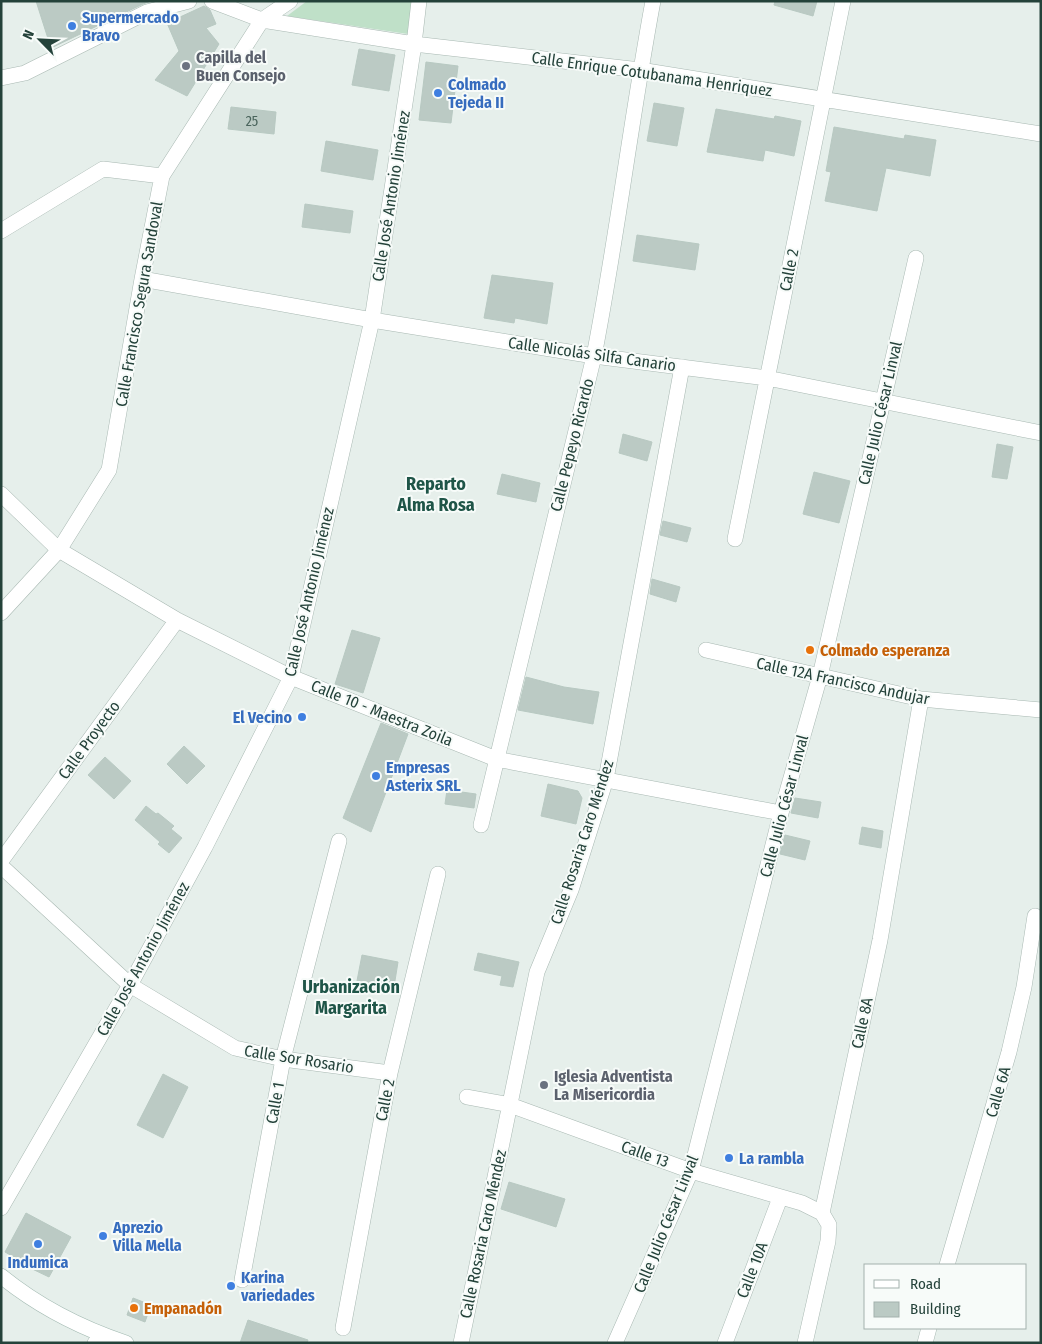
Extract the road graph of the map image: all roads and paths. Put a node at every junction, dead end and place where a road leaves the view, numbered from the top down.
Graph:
1 (189, 1) edge
2 (212, 1) edge
3 (290, 1) edge
4 (419, 1) edge
5 (653, 1) edge
6 (843, 1) edge
7 (262, 20) junction
8 (414, 44) junction
9 (640, 70) junction
10 (1, 78) edge
11 (823, 99) junction
12 (1041, 134) edge
13 (162, 176) junction
14 (1, 230) edge
15 (916, 258) dead end
16 (142, 279) junction
17 (372, 320) junction
18 (594, 356) junction
19 (682, 367) junction
20 (767, 378) junction
21 (882, 401) junction
22 (1041, 433) edge
23 (1, 494) edge
24 (735, 539) dead end
25 (59, 550) junction
26 (1, 613) edge
27 (177, 620) junction
28 (706, 650) dead end
29 (291, 676) junction
30 (820, 676) junction
31 (921, 700) junction
32 (1041, 710) edge
33 (496, 759) junction
34 (606, 779) junction
35 (781, 813) junction
36 (481, 825) dead end
37 (339, 840) dead end
38 (1, 861) edge
39 (1, 866) edge
40 (438, 874) dead end
41 (1036, 916) dead end
42 (130, 984) junction
43 (283, 1059) junction
44 (390, 1073) junction
45 (467, 1097) dead end
46 (510, 1105) junction
47 (691, 1170) junction
48 (780, 1198) junction
49 (1, 1208) edge
50 (822, 1213) junction
51 (948, 1264) edge
52 (1, 1276) edge
53 (242, 1280) dead end
54 (343, 1328) dead end
55 (929, 1329) edge
56 (99, 1339) edge
57 (126, 1343) edge
58 (461, 1343) edge
59 (616, 1343) edge
60 (725, 1343) edge
61 (805, 1343) edge
62 (925, 1343) edge

1 - 10 street
2 - 7 street
3 - 7 street, Calle Francisco Segura Sandoval
4 - 8 street, Calle José Antonio Jiménez
5 - 9 street, Calle Pepeyo Ricardo
6 - 11 street, Calle 2
7 - 8 street, Calle Enrique Cotubanama Henriquez
7 - 13 street, Calle Francisco Segura Sandoval
8 - 9 street, Calle Enrique Cotubanama Henriquez
8 - 17 street, Calle José Antonio Jiménez
9 - 11 street, Calle Enrique Cotubanama Henriquez
9 - 18 street, Calle Pepeyo Ricardo
11 - 12 street, Calle Enrique Cotubanama Henriquez
11 - 20 street, Calle 2
13 - 14 street
13 - 16 street, Calle Francisco Segura Sandoval
15 - 21 street, Calle Julio César Linval
16 - 17 street, Calle Nicolás Silfa Canario
16 - 25 street, Calle Francisco Segura Sandoval
17 - 18 street, Calle Nicolás Silfa Canario
17 - 29 street, Calle José Antonio Jiménez
18 - 19 street, Calle Nicolás Silfa Canario
18 - 33 street, Calle Pepeyo Ricardo
19 - 20 street, Calle Nicolás Silfa Canario
19 - 34 street, Calle Rosaria Caro Méndez
20 - 21 street, Calle Nicolás Silfa Canario
20 - 24 street, Calle 2
21 - 22 street, Calle Nicolás Silfa Canario
21 - 30 street, Calle Julio César Linval
23 - 25 street, Calle 10 - Maestra Zoila
25 - 26 street, Calle Francisco Segura Sandoval
25 - 27 street, Calle 10 - Maestra Zoila
27 - 29 street, Calle 10 - Maestra Zoila
27 - 38 street, Calle Proyecto
28 - 30 street, Calle 12A Francisco Andujar
29 - 33 street, Calle 10 - Maestra Zoila
29 - 42 street, Calle José Antonio Jiménez
30 - 31 street, Calle 12A Francisco Andujar
30 - 35 street, Calle Julio César Linval
31 - 32 street, Calle 12A Francisco Andujar
31 - 50 street, Calle 8A
33 - 34 street, Calle 10 - Maestra Zoila
33 - 36 street, Calle Pepeyo Ricardo
34 - 35 street, Calle 10 - Maestra Zoila
34 - 46 street, Calle Rosaria Caro Méndez
35 - 47 street, Calle Julio César Linval
37 - 43 street, Calle 1
39 - 42 street, Calle Sor Rosario
40 - 44 street, Calle 2
41 - 51 street, Calle 6A
42 - 43 street, Calle Sor Rosario
42 - 49 street, Calle José Antonio Jiménez
43 - 44 street, Calle Sor Rosario
43 - 53 street, Calle 1
44 - 54 street, Calle 2
45 - 46 street, Calle 13
46 - 47 street, Calle 13
46 - 58 street, Calle Rosaria Caro Méndez
47 - 48 street, Calle 13
47 - 59 street, Calle Julio César Linval
48 - 50 street, Calle 13
48 - 60 street, Calle 10A
50 - 61 street, Calle 8A
52 - 56 street
55 - 62 street
56 - 57 street

